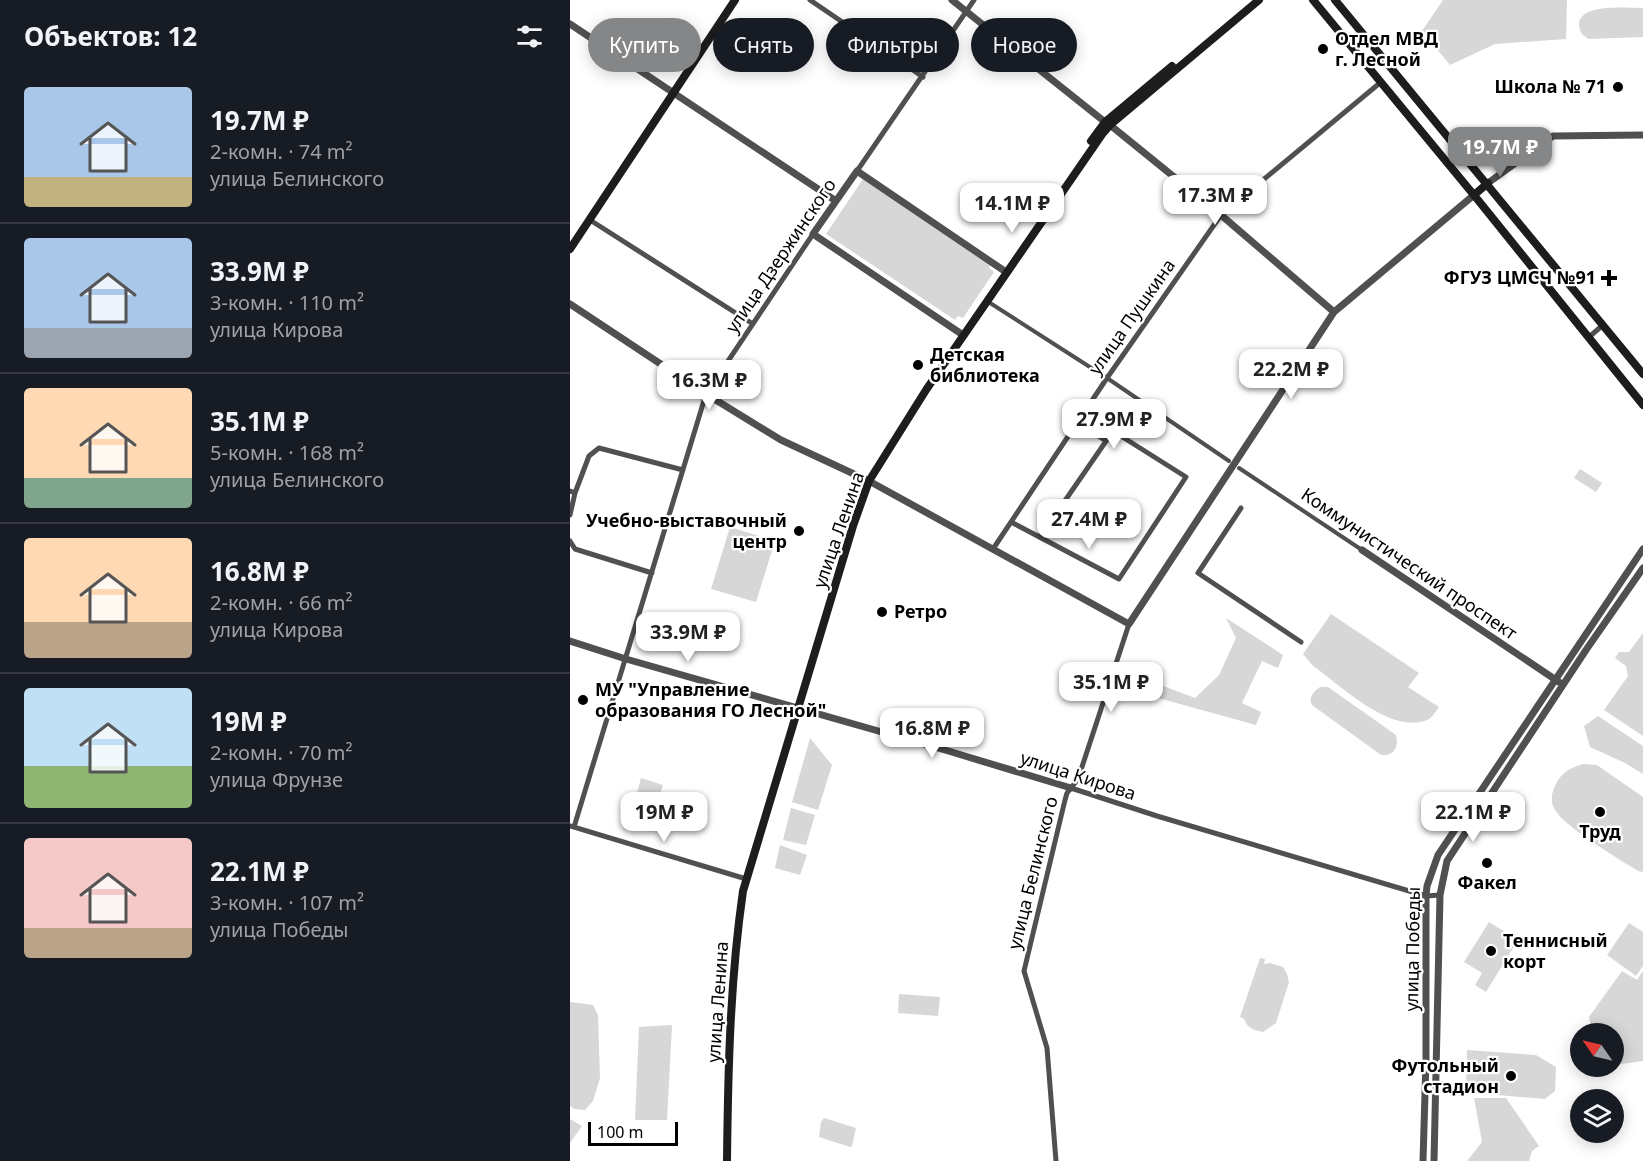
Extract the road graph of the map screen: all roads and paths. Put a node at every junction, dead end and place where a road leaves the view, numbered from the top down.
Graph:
1 (735, 0) edge
2 (810, 0) edge
3 (952, 0) edge
4 (974, 0) edge
5 (1252, 0) edge
6 (1259, 0) edge
7 (1313, 0) edge
8 (1335, 0) edge
9 (967, 10) junction
10 (570, 24) edge
11 (1175, 67) junction
12 (923, 76) junction
13 (1381, 82) junction
14 (674, 93) junction
15 (1107, 124) junction
16 (1643, 135) edge
17 (856, 171) junction
18 (1488, 183) junction
19 (1474, 195) junction
20 (836, 201) junction
21 (1221, 215) junction
22 (590, 220) junction
23 (813, 234) junction
24 (570, 249) edge
25 (1005, 271) junction
26 (986, 301) junction
27 (570, 304) edge
28 (1334, 312) junction
29 (753, 324) junction
30 (1603, 325) junction
31 (962, 334) junction
32 (1589, 337) junction
33 (1643, 374) edge
34 (1107, 378) junction
35 (706, 394) junction
36 (1643, 405) edge
37 (1078, 422) junction
38 (1106, 441) junction
39 (1229, 461) dead end
40 (1239, 468) dead end
41 (683, 471) junction
42 (868, 481) junction
43 (572, 492) edge
44 (1241, 508) dead end
45 (570, 514) edge
46 (1011, 522) junction
47 (1040, 537) junction
48 (570, 542) edge
49 (993, 549) junction
50 (1643, 549) edge
51 (1362, 550) joint
52 (1643, 568) edge
53 (652, 573) junction
54 (1129, 624) junction
55 (570, 641) edge
56 (1301, 642) dead end
57 (626, 659) junction
58 (1556, 680) junction
59 (1564, 685) junction
60 (797, 706) junction
61 (1071, 788) junction
62 (572, 826) edge
63 (745, 879) junction
64 (1440, 895) junction
65 (1426, 896) junction
66 (725, 1161) edge
67 (1056, 1161) edge
68 (1423, 1161) edge
69 (1434, 1161) edge

1 - 14 main road
2 - 12 street
3 - 9 street
4 - 9 street, улица Дзержинского
5 - 11 main road
6 - 11 main road, улица Ленина
7 - 13 main road
8 - 18 main road
9 - 12 street, улица Дзержинского
9 - 15 street
10 - 14 street
11 - 15 main road, улица Ленина
12 - 17 street, улица Дзержинского
13 - 19 main road
13 - 21 street, улица Пушкина
14 - 20 street
14 - 22 main road
15 - 21 street
15 - 25 main road, улица Ленина
16 - 18 street, улица Белинского
17 - 20 street, улица Дзержинского
17 - 25 street
18 - 19 main road, улица Белинского
18 - 30 main road
19 - 28 street, улица Белинского
19 - 32 main road
20 - 23 street, улица Дзержинского
21 - 28 street
21 - 34 street, улица Пушкина
22 - 24 main road
22 - 29 street
23 - 29 street, улица Дзержинского
23 - 31 street
25 - 26 main road, улица Ленина
25 - 31 main road
26 - 31 main road, улица Ленина
26 - 34 street
27 - 35 street
28 - 54 street, улица Белинского
29 - 35 street, улица Дзержинского
30 - 32 street
30 - 33 main road
31 - 42 main road, улица Ленина
32 - 36 main road
34 - 37 street, улица Пушкина
34 - 39 street
35 - 41 street, улица Дзержинского
35 - 42 street
37 - 38 street
37 - 46 street, улица Пушкина
38 - 47 street
38 - 47 street
40 - 51 street, Коммунистический проспект
41 - 43 street
41 - 53 street, улица Дзержинского
42 - 49 street
42 - 60 main road, улица Ленина
43 - 45 street
44 - 56 street
46 - 47 street
46 - 49 street, улица Пушкина
48 - 53 street
49 - 54 street
50 - 58 street, улица Победы
51 - 58 street, Коммунистический проспект
52 - 59 street, улица Победы
53 - 57 street, улица Дзержинского
54 - 61 street, улица Белинского
55 - 57 street, улица Кирова
57 - 60 street, улица Кирова
57 - 62 street, улица Дзержинского
58 - 59 street, Коммунистический проспект
58 - 65 street, улица Победы
59 - 64 street, улица Победы
60 - 61 street, улица Кирова
60 - 63 main road, улица Ленина
61 - 65 street, улица Кирова
61 - 67 street, улица Белинского
62 - 63 street
63 - 66 main road, улица Ленина
64 - 65 street, улица Кирова
64 - 69 street, улица Победы
65 - 68 street, улица Победы

